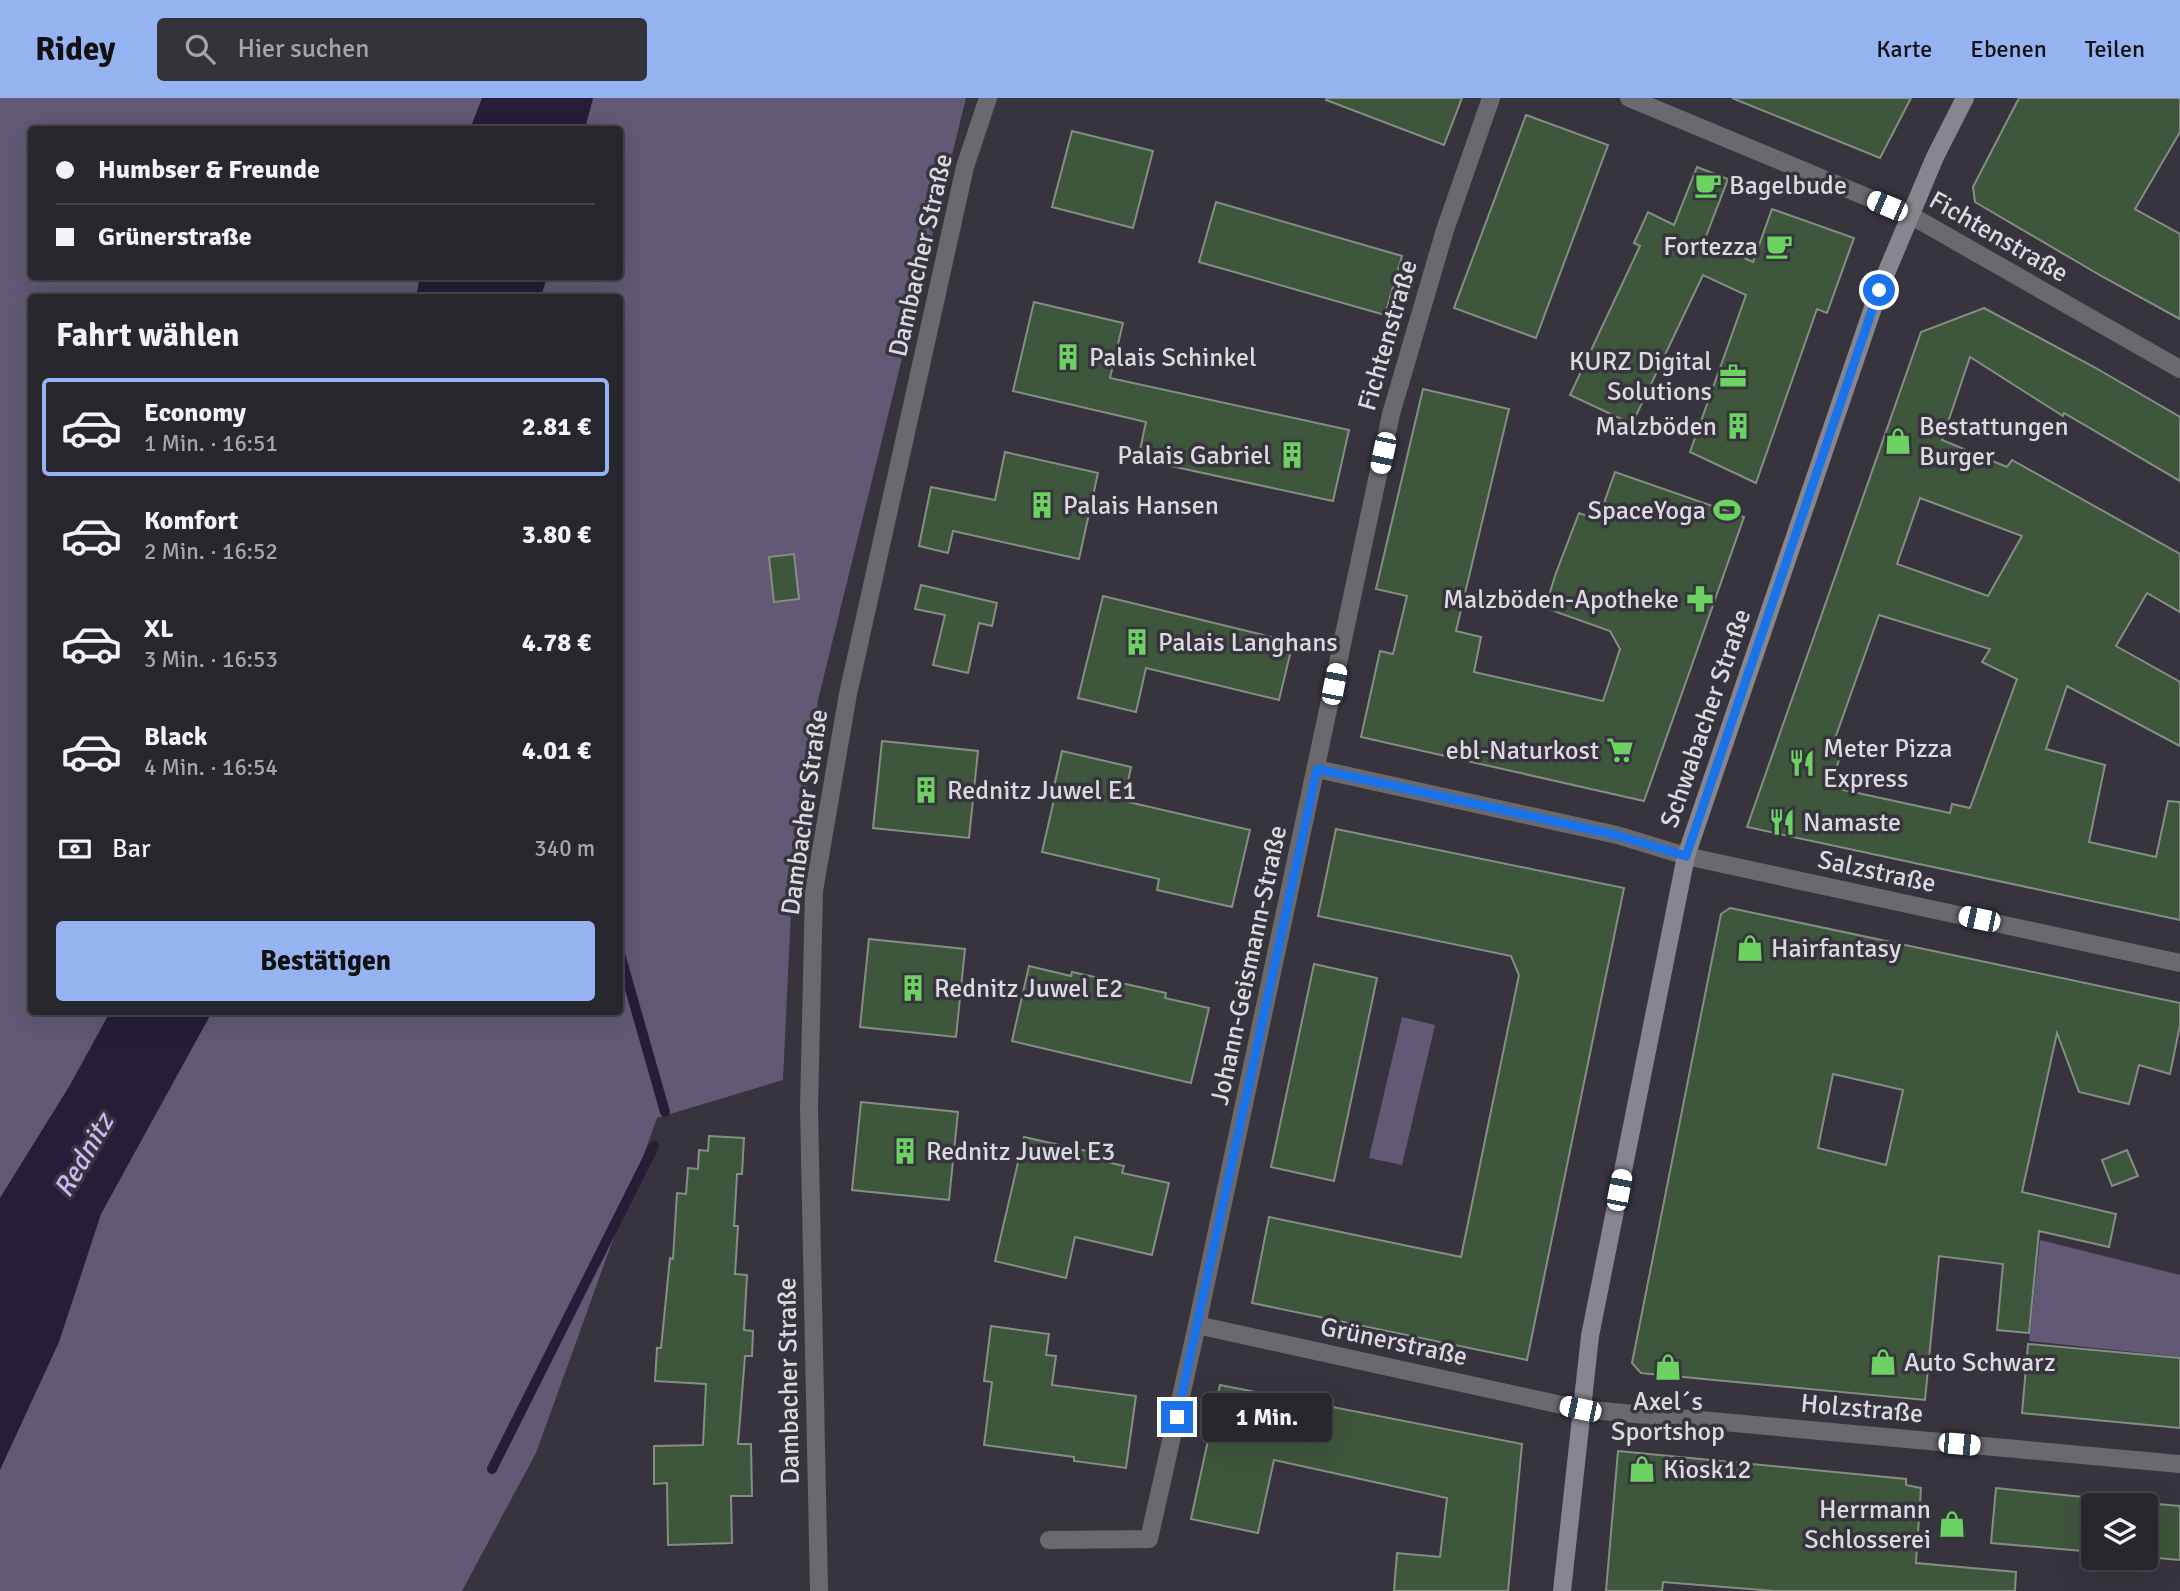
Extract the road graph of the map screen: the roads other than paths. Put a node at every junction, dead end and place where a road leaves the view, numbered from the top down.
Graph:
1 (988, 98) edge
2 (1491, 98) edge
3 (1629, 98) edge
4 (1965, 98) edge
5 (1910, 215) junction
6 (2180, 369) edge
7 (1344, 633) joint
8 (1317, 769) junction
9 (1686, 856) junction
10 (2180, 963) edge
11 (1197, 1325) junction
12 (1580, 1409) junction
13 (2180, 1464) edge
14 (1049, 1540) dead end
15 (819, 1591) edge
16 (1562, 1591) edge

1 - 15 street, Dambacher Straße
2 - 7 street, Fichtenstraße
3 - 5 street, Fichtenstraße
4 - 5 main road, Schwabacher Straße
5 - 6 street, Fichtenstraße
5 - 9 main road, Schwabacher Straße
7 - 8 street, Johann-Geismann-Straße
8 - 9 street
8 - 11 street, Johann-Geismann-Straße
9 - 10 street, Salzstraße
9 - 12 main road, Schwabacher Straße
11 - 12 street, Grünerstraße
11 - 14 street
12 - 13 street, Holzstraße
12 - 16 main road, Schwabacher Straße

